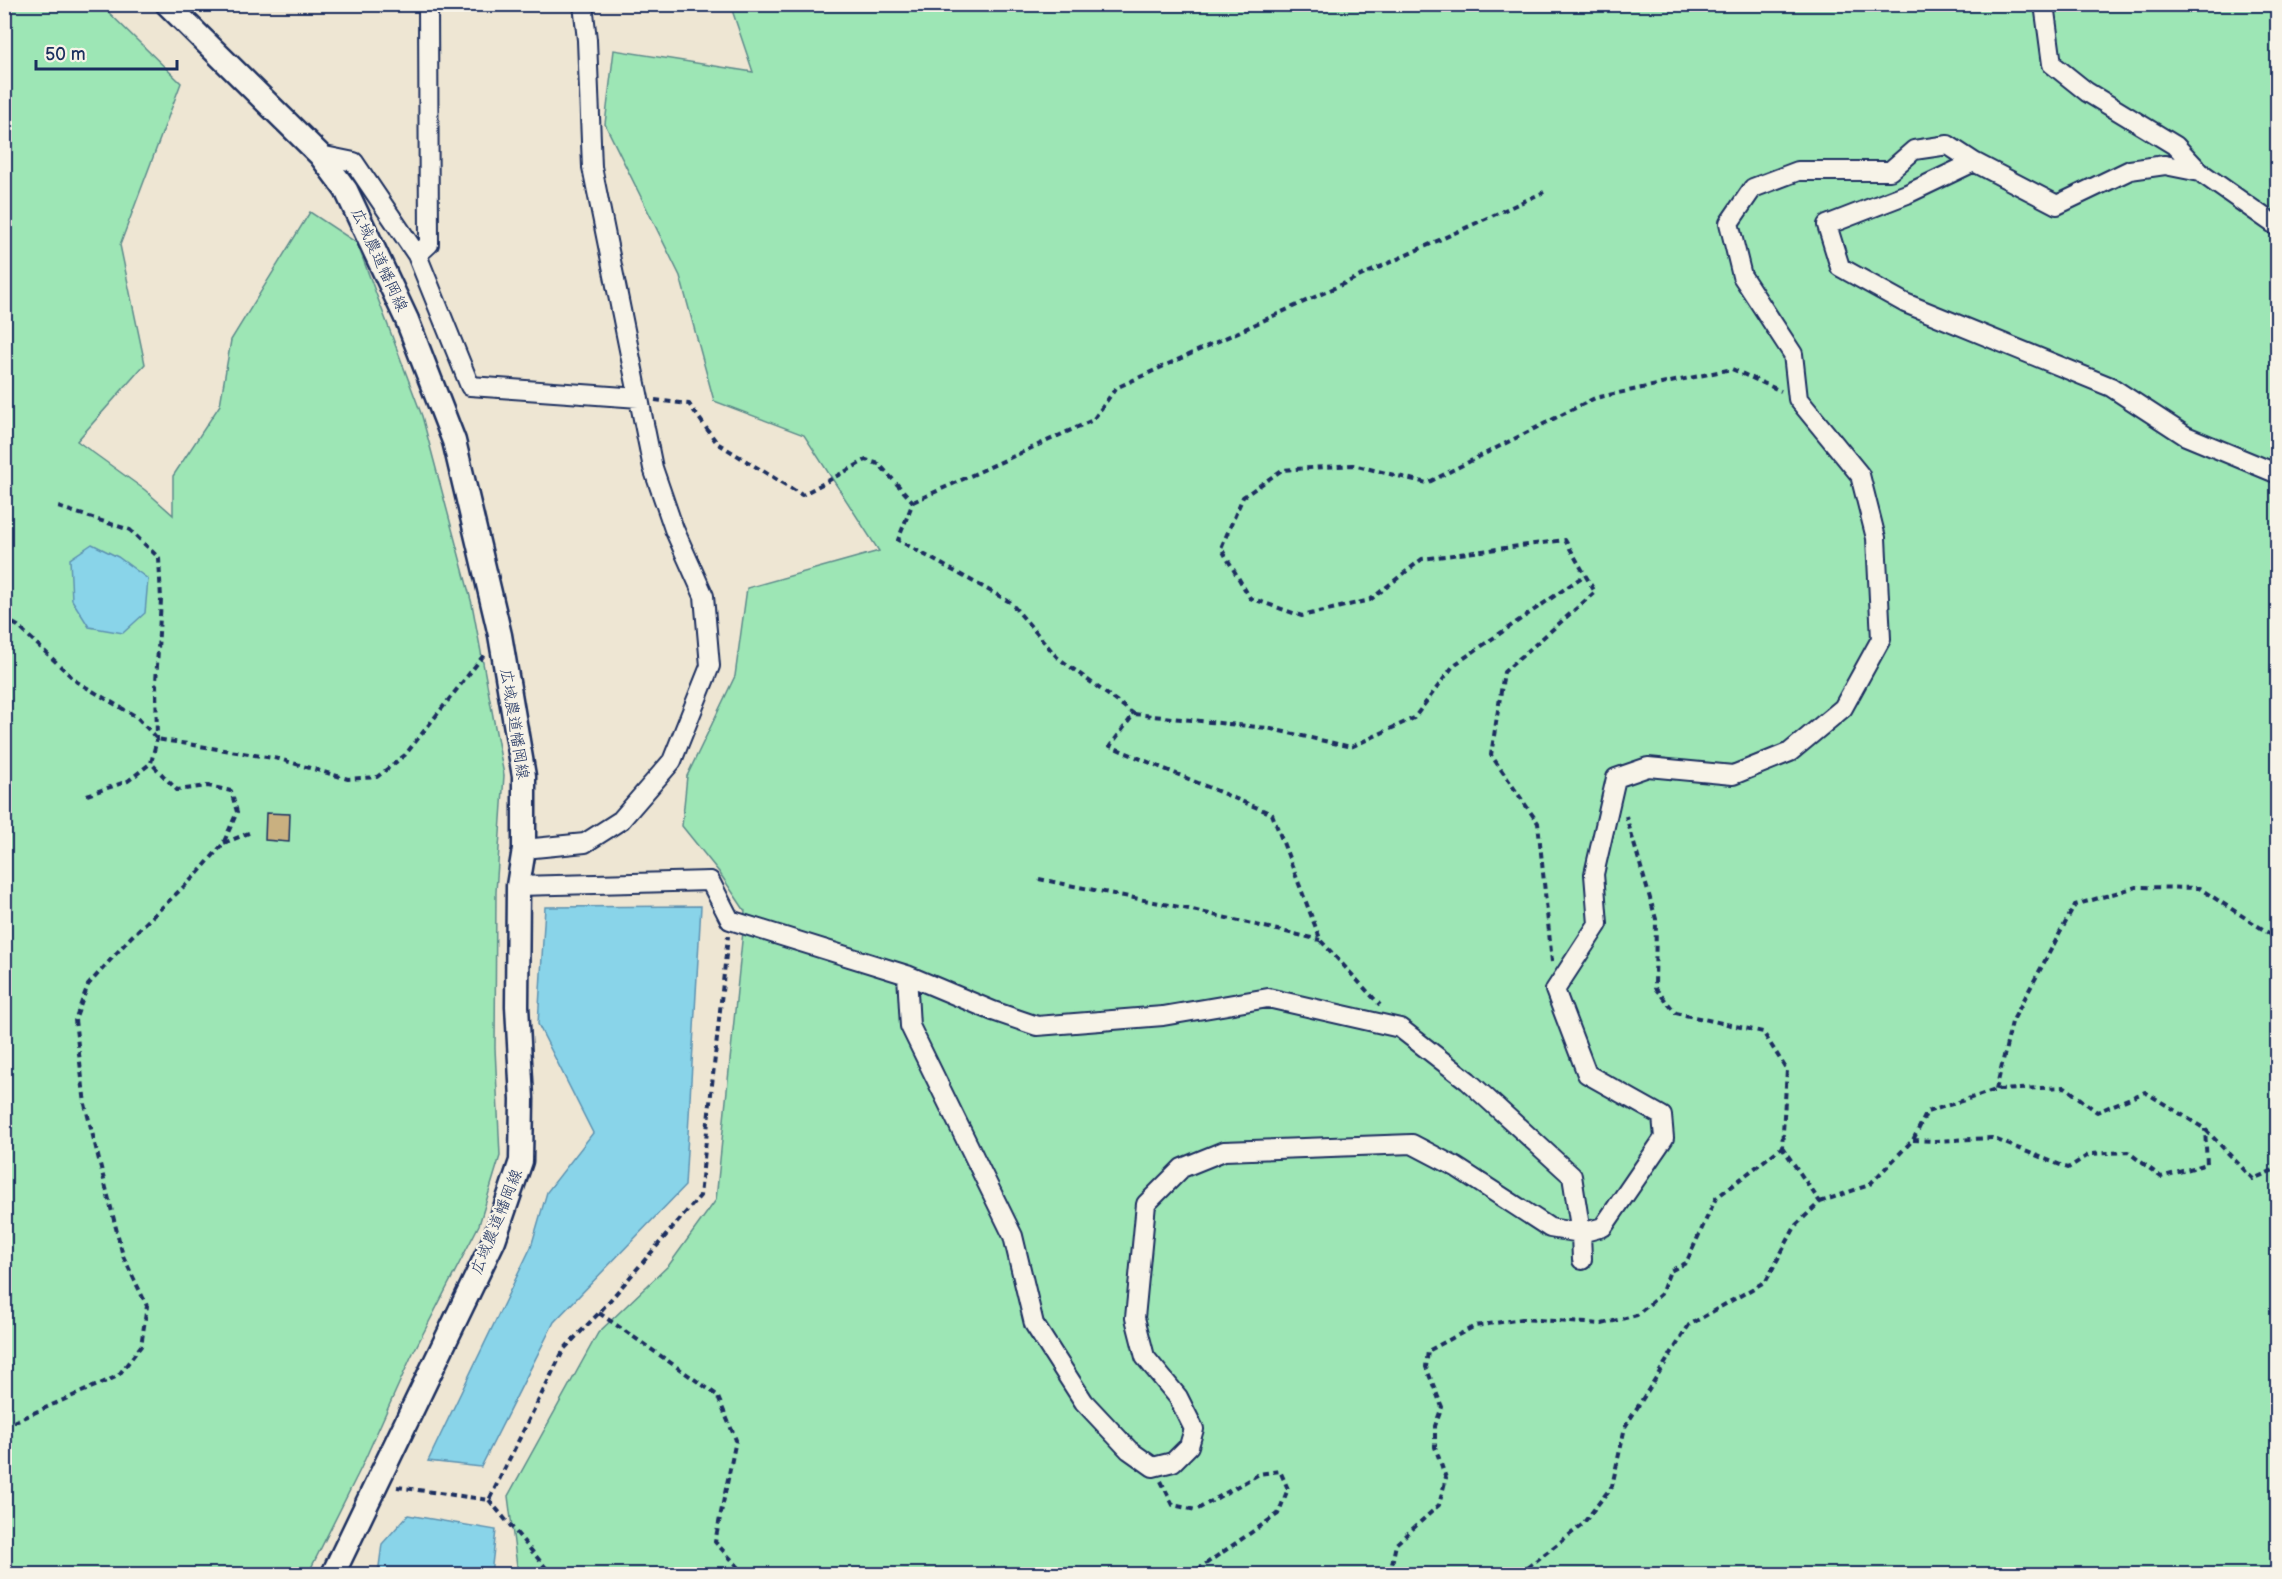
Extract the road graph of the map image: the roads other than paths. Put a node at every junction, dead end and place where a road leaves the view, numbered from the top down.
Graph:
1 (167, 4) edge
2 (428, 4) edge
3 (583, 4) edge
4 (2044, 4) edge
5 (320, 155) junction
6 (1974, 162) junction
7 (2200, 172) junction
8 (2277, 227) edge
9 (417, 255) junction
10 (639, 398) junction
11 (2277, 474) edge
12 (524, 849) junction
13 (518, 885) junction
14 (907, 975) junction
15 (1581, 1233) junction
16 (1582, 1260) dead end
17 (333, 1575) edge

1 - 5 street, 広域農道幡岡線
2 - 9 street
3 - 10 street
4 - 7 street
5 - 9 street
5 - 12 street, 広域農道幡岡線
6 - 7 street
6 - 11 street
6 - 15 street
7 - 8 street
9 - 10 street
10 - 12 street
12 - 13 street, 広域農道幡岡線
13 - 14 street
13 - 17 street, 広域農道幡岡線
14 - 15 street
14 - 15 street
15 - 16 street

